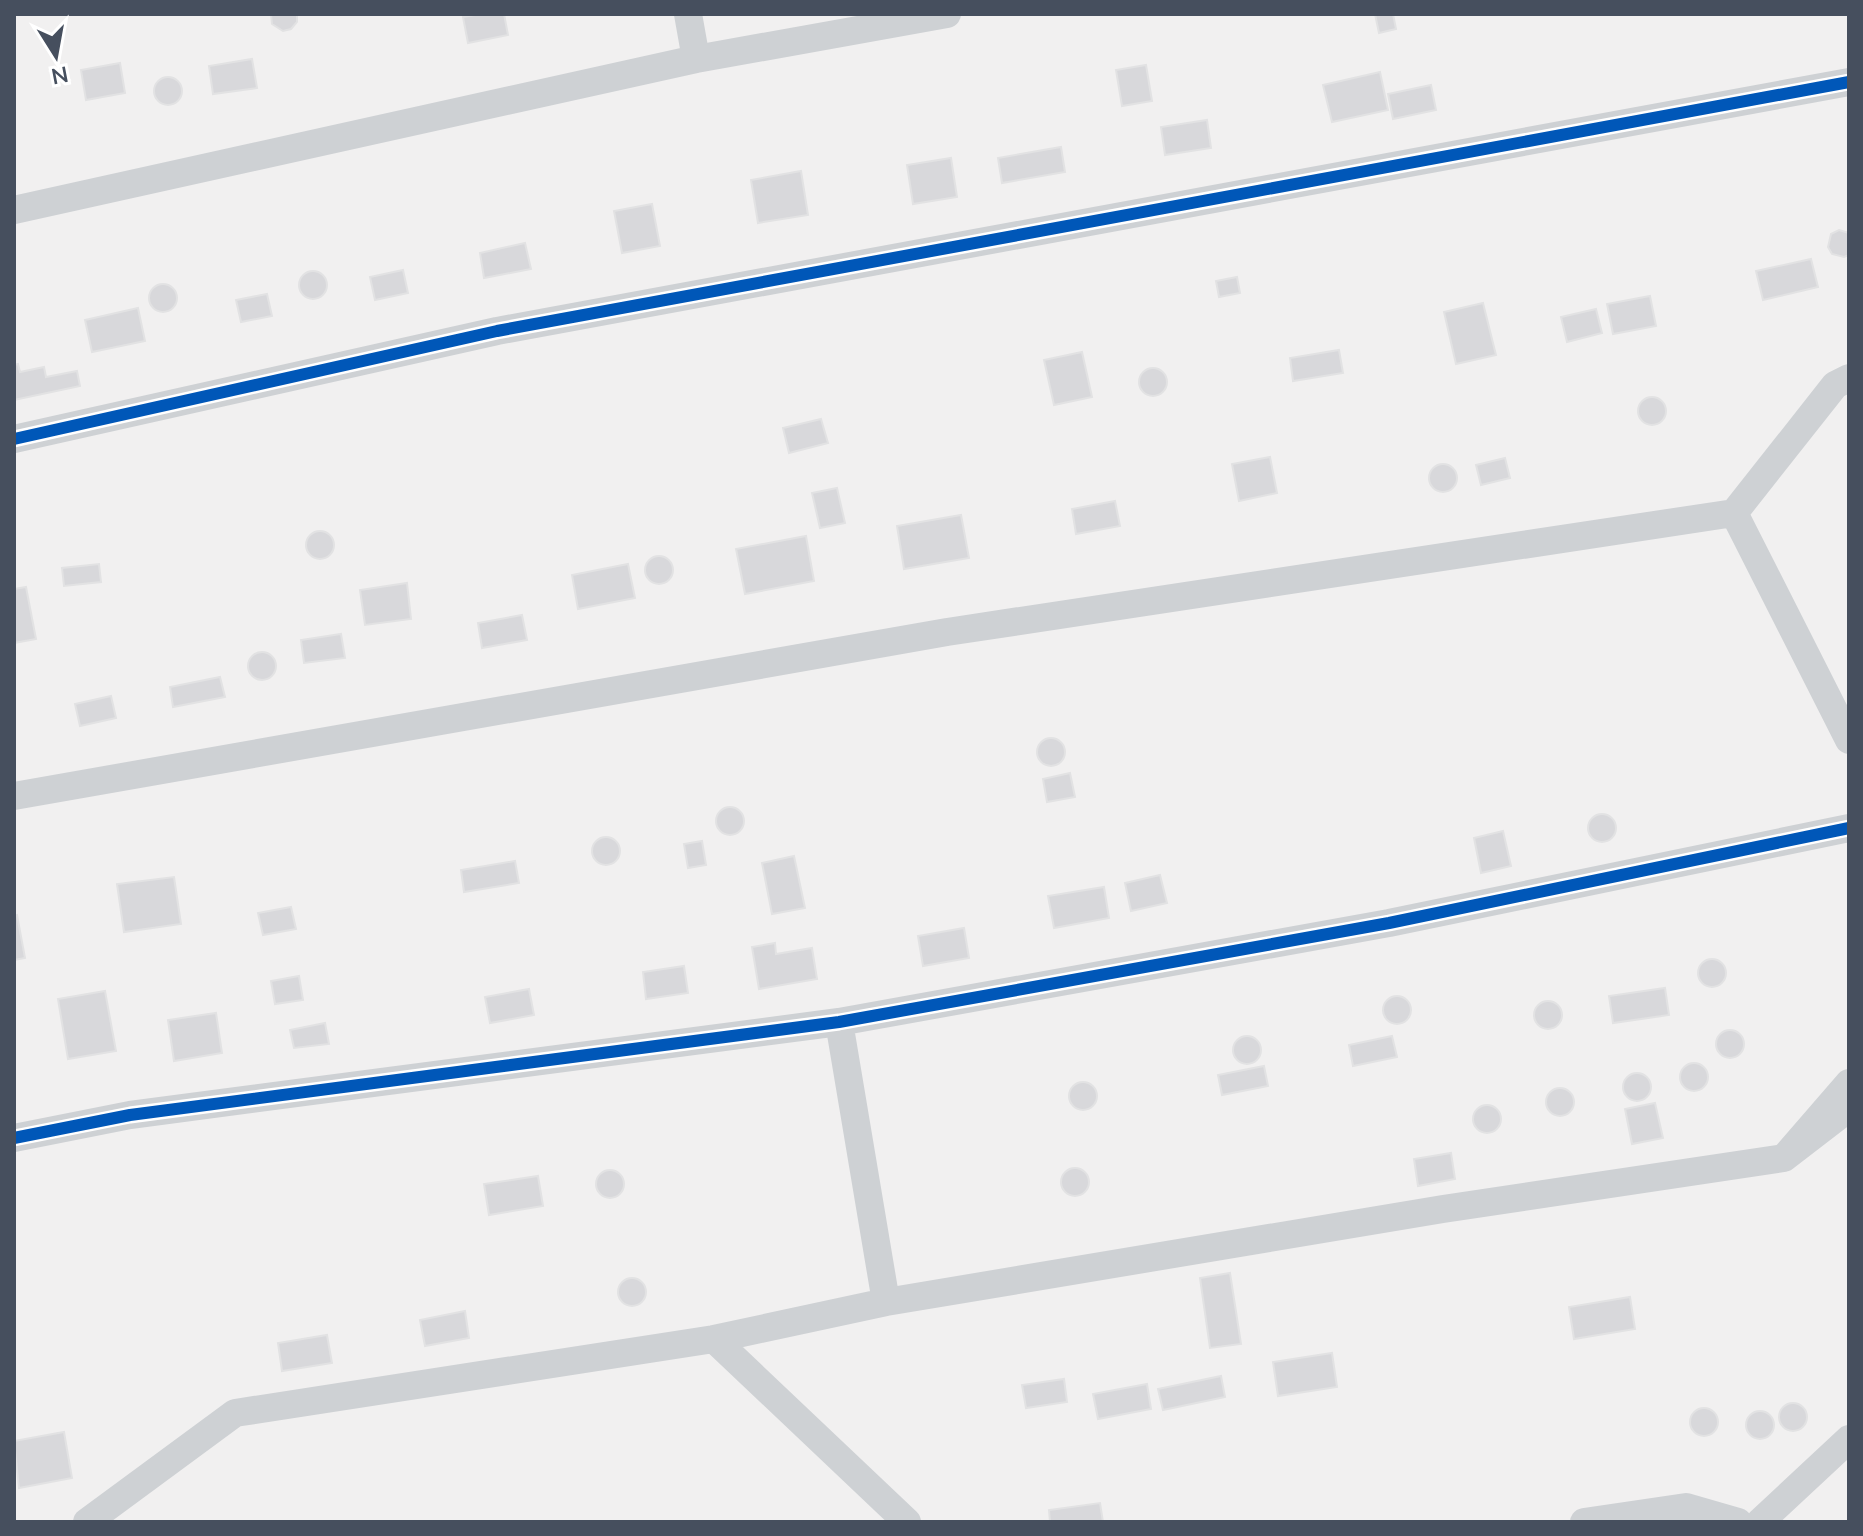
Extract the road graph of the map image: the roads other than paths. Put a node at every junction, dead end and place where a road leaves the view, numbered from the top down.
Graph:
1 (688, 14) edge
2 (947, 14) edge
3 (696, 59) junction
4 (1849, 82) edge
5 (14, 210) edge
6 (1849, 378) edge
7 (14, 439) edge
8 (1734, 513) junction
9 (1849, 740) edge
10 (14, 796) edge
11 (1849, 828) edge
12 (839, 1022) junction
13 (1849, 1083) edge
14 (1849, 1108) edge
15 (14, 1138) edge
16 (1784, 1158) junction
17 (886, 1302) junction
18 (714, 1339) junction
19 (1849, 1439) edge
20 (87, 1522) edge
21 (907, 1522) edge
22 (1584, 1522) edge
23 (1738, 1522) edge
24 (1760, 1522) edge

1 - 3 street
2 - 3 street
3 - 5 street
4 - 7 street
6 - 8 street
8 - 9 street
8 - 10 street
11 - 12 street
12 - 15 street
12 - 17 street
13 - 16 street
14 - 16 street
16 - 17 street
17 - 18 street
18 - 20 street
18 - 21 street
19 - 24 street
22 - 23 street

